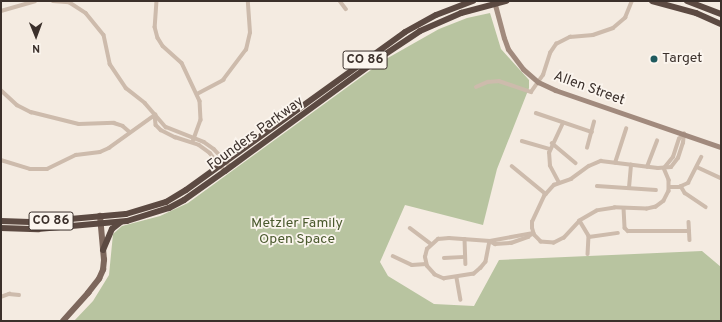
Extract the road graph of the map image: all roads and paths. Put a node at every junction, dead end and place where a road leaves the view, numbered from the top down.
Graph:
1 (35, 1) edge
2 (53, 1) edge
3 (157, 1) edge
4 (248, 1) edge
5 (340, 1) edge
6 (473, 1) edge
7 (506, 1) edge
8 (632, 1) edge
9 (652, 1) edge
10 (495, 2) edge
11 (690, 2) edge
12 (346, 9) dead end
13 (1, 11) edge
14 (721, 14) edge
15 (721, 24) edge
16 (538, 82) junction
17 (476, 87) dead end
18 (1, 90) edge
19 (197, 94) junction
20 (536, 113) dead end
21 (155, 115) junction
22 (594, 122) dead end
23 (563, 123) junction
24 (626, 129) dead end
25 (130, 132) junction
26 (592, 132) junction
27 (684, 134) junction
28 (195, 137) junction
29 (522, 141) dead end
30 (657, 141) dead end
31 (193, 142) junction
32 (552, 143) junction
33 (721, 147) edge
34 (587, 148) dead end
35 (550, 149) junction
36 (701, 157) dead end
37 (1, 160) edge
38 (223, 163) junction
39 (576, 163) dead end
40 (615, 163) junction
41 (631, 165) junction
42 (512, 166) dead end
43 (647, 167) junction
44 (697, 167) junction
45 (664, 168) junction
46 (228, 169) junction
47 (721, 178) edge
48 (559, 183) junction
49 (597, 186) dead end
50 (681, 186) junction
51 (670, 187) junction
52 (629, 188) junction
53 (656, 190) dead end
54 (546, 194) junction
55 (706, 207) dead end
56 (624, 208) junction
57 (100, 216) junction
58 (1, 221) edge
59 (122, 221) junction
60 (580, 221) junction
61 (689, 222) dead end
62 (100, 223) junction
63 (1, 228) edge
64 (410, 228) dead end
65 (689, 230) junction
66 (533, 233) junction
67 (618, 233) dead end
68 (589, 237) junction
69 (465, 239) junction
70 (690, 240) dead end
71 (490, 241) junction
72 (431, 244) junction
73 (103, 250) junction
74 (588, 254) dead end
75 (393, 256) dead end
76 (465, 257) junction
77 (444, 258) dead end
78 (426, 264) junction
79 (466, 264) dead end
80 (457, 278) junction
81 (20, 296) dead end
82 (1, 297) edge
83 (461, 300) dead end
84 (63, 321) edge

1 - 13 street
2 - 21 street
3 - 19 street
4 - 19 street
5 - 12 street
6 - 38 highway, Founders Parkway / CO 86
7 - 10 highway, Founders Parkway / CO 86
8 - 16 street
9 - 15 highway
10 - 16 street, Allen Street
10 - 46 highway, Founders Parkway / CO 86
11 - 14 highway
16 - 17 street
16 - 27 street, Allen Street
18 - 25 street
19 - 28 street
20 - 23 street
21 - 25 street
21 - 28 street
21 - 31 street
22 - 26 street
23 - 26 street
23 - 32 street
24 - 40 street
25 - 37 street
26 - 34 street
27 - 33 street, Allen Street
27 - 45 street
28 - 31 street
28 - 38 street
29 - 35 street
30 - 43 street
31 - 38 street
32 - 35 street
32 - 39 street
35 - 48 street
36 - 44 street
38 - 46 street
38 - 46 street
38 - 57 highway, Founders Parkway / CO 86
40 - 41 street
40 - 48 street
41 - 43 street
41 - 52 street
42 - 54 street
43 - 45 street
44 - 47 street
44 - 50 street
45 - 51 street
46 - 59 highway, Founders Parkway / CO 86
48 - 54 street
49 - 52 street
50 - 51 street
50 - 55 street
51 - 56 street
52 - 53 street
54 - 66 street
56 - 60 street
56 - 65 street
57 - 58 highway, Founders Parkway / CO 86
57 - 62 main road
59 - 62 highway, Founders Parkway / CO 86
59 - 73 highway
60 - 66 street
60 - 68 street
61 - 65 street
62 - 63 highway, Founders Parkway / CO 86
62 - 73 main road
64 - 72 street
65 - 70 street
66 - 71 street
67 - 68 street
68 - 74 street
69 - 71 street
69 - 72 street
69 - 76 street
71 - 80 street
72 - 78 street
73 - 84 main road
75 - 78 street
76 - 77 street
76 - 79 street
78 - 80 street
80 - 83 street
81 - 82 street

